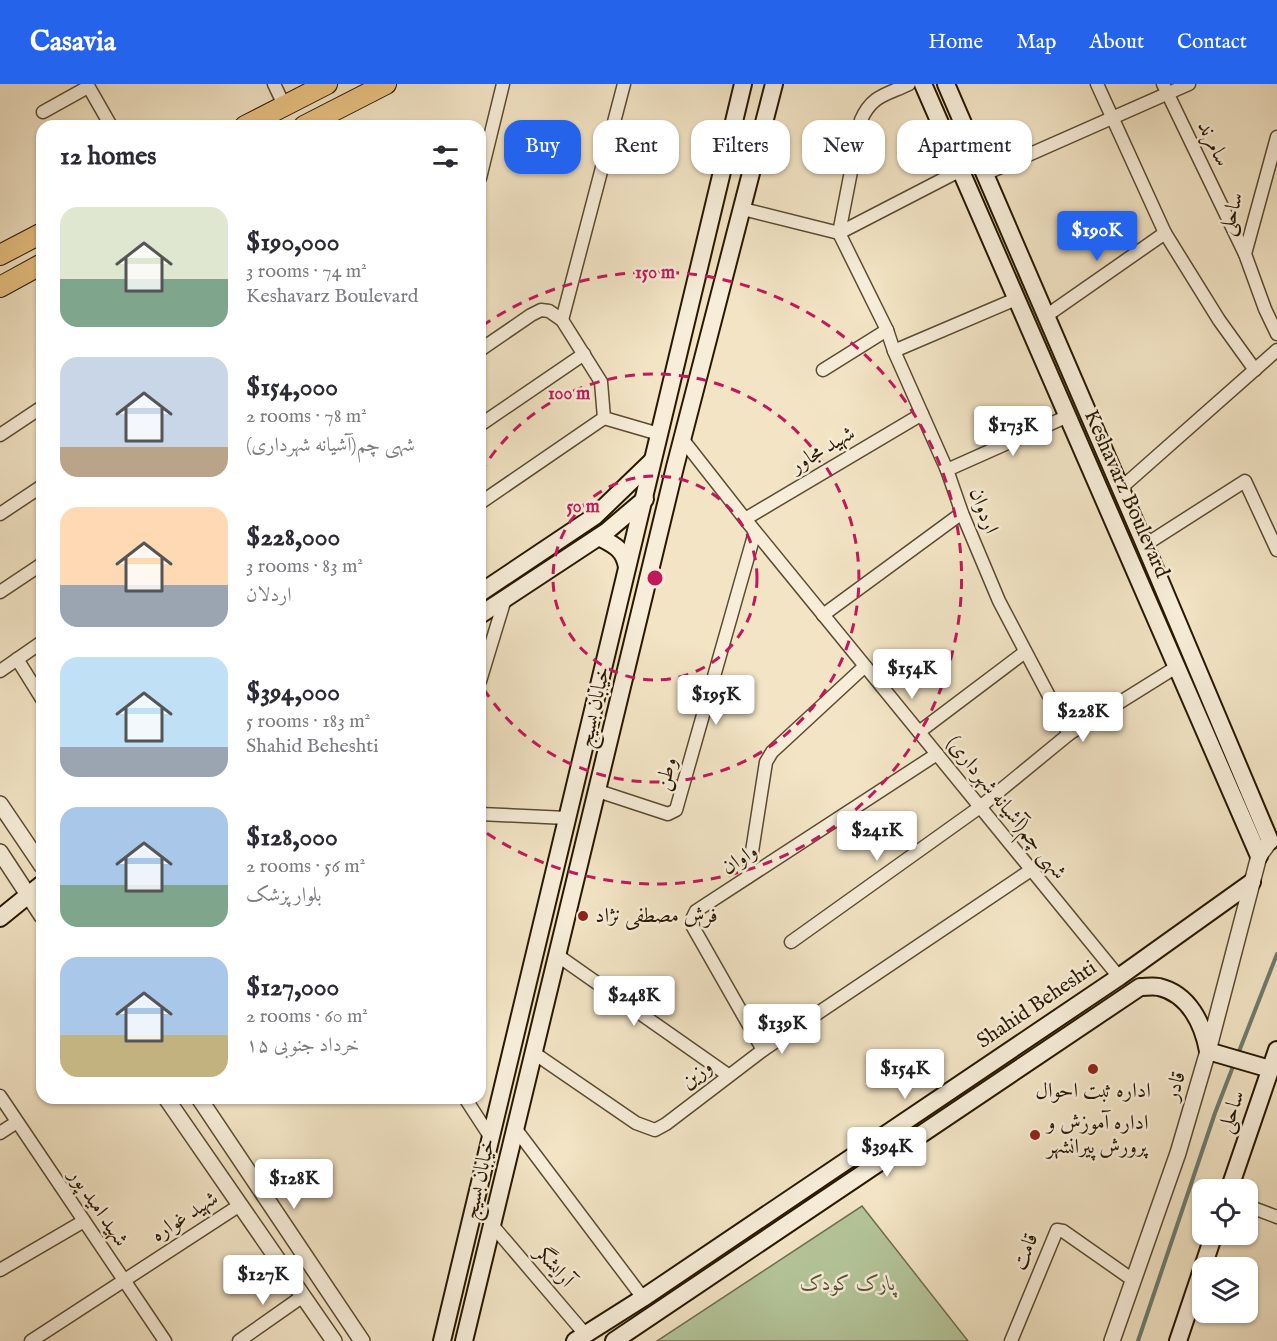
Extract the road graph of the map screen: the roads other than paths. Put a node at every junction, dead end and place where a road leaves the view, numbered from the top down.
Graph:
1 (274, 84) edge
2 (327, 84) edge
3 (386, 84) edge
4 (503, 84) edge
5 (624, 84) edge
6 (743, 84) edge
7 (774, 84) edge
8 (909, 84) edge
9 (923, 84) edge
10 (946, 84) edge
11 (1097, 84) edge
12 (1189, 84) edge
13 (87, 85) edge
14 (1165, 88) edge
15 (284, 105) junction
16 (43, 112) dead end
17 (1112, 118) junction
18 (107, 120) edge
19 (256, 120) edge
20 (318, 120) edge
21 (939, 120) edge
22 (962, 120) edge
23 (1277, 137) edge
24 (486, 153) edge
25 (1032, 153) edge
26 (953, 174) edge
27 (963, 174) edge
28 (985, 174) edge
29 (742, 209) junction
30 (839, 233) junction
31 (1166, 233) junction
32 (36, 236) edge
33 (1245, 254) junction
34 (0, 255) edge
35 (36, 267) edge
36 (0, 287) edge
37 (1016, 299) junction
38 (1046, 316) junction
39 (562, 320) junction
40 (684, 330) junction
41 (887, 330) junction
42 (1277, 333) edge
43 (710, 336) junction
44 (486, 346) edge
45 (1277, 350) edge
46 (894, 351) junction
47 (584, 354) junction
48 (823, 370) dead end
49 (1255, 370) junction
50 (36, 411) edge
51 (922, 414) junction
52 (1068, 416) junction
53 (604, 418) junction
54 (486, 420) edge
55 (659, 434) junction
56 (0, 435) edge
57 (683, 440) junction
58 (653, 461) junction
59 (947, 470) junction
60 (1121, 488) junction
61 (36, 490) edge
62 (644, 498) junction
63 (486, 499) edge
64 (667, 504) junction
65 (962, 513) junction
66 (0, 514) edge
67 (595, 516) junction
68 (745, 519) junction
69 (755, 532) junction
70 (602, 535) junction
71 (1145, 545) junction
72 (1277, 550) edge
73 (627, 567) junction
74 (36, 568) edge
75 (486, 589) edge
76 (0, 592) edge
77 (505, 599) junction
78 (486, 611) edge
79 (823, 615) junction
80 (36, 646) edge
81 (1025, 652) junction
82 (17, 659) junction
83 (486, 661) edge
84 (865, 666) junction
85 (1178, 666) junction
86 (0, 671) edge
87 (36, 689) edge
88 (919, 732) junction
89 (1069, 734) junction
90 (937, 754) junction
91 (598, 791) junction
92 (0, 804) edge
93 (980, 807) junction
94 (486, 814) edge
95 (567, 818) junction
96 (1275, 836) edge
97 (0, 852) edge
98 (1259, 856) junction
99 (36, 857) edge
100 (1031, 870) junction
101 (748, 878) junction
102 (1252, 882) junction
103 (36, 903) edge
104 (36, 904) edge
105 (5, 915) edge
106 (791, 942) dead end
107 (557, 954) junction
108 (1119, 977) junction
109 (1074, 1007) junction
110 (1085, 1024) junction
111 (763, 1050) junction
112 (1277, 1050) edge
113 (534, 1053) junction
114 (1214, 1053) junction
115 (984, 1067) junction
116 (1270, 1069) junction
117 (728, 1076) junction
118 (995, 1085) junction
119 (0, 1096) edge
120 (170, 1104) edge
121 (203, 1104) edge
122 (469, 1104) edge
123 (17, 1122) junction
124 (515, 1128) junction
125 (0, 1133) edge
126 (491, 1138) junction
127 (824, 1175) junction
128 (1233, 1179) edge
129 (836, 1192) junction
130 (240, 1205) junction
131 (1258, 1210) edge
132 (1277, 1217) edge
133 (84, 1221) junction
134 (493, 1226) junction
135 (1210, 1245) edge
136 (0, 1270) edge
137 (1133, 1280) junction
138 (123, 1281) junction
139 (303, 1296) junction
140 (643, 1298) junction
141 (580, 1337) edge
142 (31, 1341) edge
143 (165, 1341) edge
144 (239, 1341) edge
145 (334, 1341) edge
146 (362, 1341) edge
147 (442, 1341) edge
148 (464, 1341) edge
149 (614, 1341) edge
150 (1011, 1341) edge
151 (1112, 1341) edge
152 (1178, 1341) edge

1 - 15 street
2 - 15 main road
3 - 20 main road
4 - 24 street
5 - 39 street
6 - 40 main road, خیابان بسیج
7 - 29 main road, خیابان بسیج
8 - 30 street
9 - 21 main road, Keshavarz Boulevard
10 - 22 main road, Keshavarz Boulevard
11 - 17 street
12 - 14 street
13 - 16 street
13 - 18 street
14 - 17 street
14 - 33 street, سامرند
15 - 19 main road
17 - 25 street
17 - 31 street
23 - 33 street, ساحلی
26 - 30 street
27 - 37 main road, Keshavarz Boulevard
28 - 38 main road, Keshavarz Boulevard
29 - 30 street
29 - 43 main road, خیابان بسیج
30 - 41 street, اردوان
31 - 38 street
31 - 49 street
32 - 34 main road
33 - 42 street, ساحلی
35 - 36 main road
37 - 46 street
37 - 52 main road, Keshavarz Boulevard
38 - 60 main road, Keshavarz Boulevard
39 - 44 street
39 - 47 street
40 - 43 main road
40 - 55 main road, خیابان بسیج
41 - 46 street, اردوان
41 - 48 street
43 - 57 main road, خیابان بسیج
45 - 49 street
46 - 51 street, اردوان
47 - 53 street
47 - 54 street
49 - 60 street
50 - 56 street
51 - 59 street, اردوان
51 - 68 street, شهید مجاور
52 - 59 street
52 - 85 main road, Keshavarz Boulevard
53 - 55 street
53 - 63 street
55 - 58 main road, خیابان بسیج
57 - 64 main road, خیابان بسیج
57 - 68 street, شهی چم(آشیانه شهرداری)
58 - 62 main road, خیابان بسیج
58 - 67 main road
59 - 65 street, اردوان
60 - 71 main road, Keshavarz Boulevard
61 - 66 street
62 - 64 main road
62 - 70 main road
62 - 73 main road, خیابان بسیج
64 - 91 main road, خیابان بسیج
65 - 79 street
65 - 81 street, اردوان
67 - 70 main road
67 - 75 main road
68 - 69 street, شهی چم(آشیانه شهرداری)
69 - 79 street, شهی چم(آشیانه شهرداری)
69 - 91 street, وطن
70 - 73 main road
70 - 77 main road
71 - 72 street
71 - 96 main road, Keshavarz Boulevard
73 - 95 main road, خیابان بسیج
74 - 76 street
77 - 78 main road
77 - 83 street
79 - 84 street, شهی چم(آشیانه شهرداری)
80 - 82 street
81 - 88 street
81 - 89 street, اردوان
82 - 86 street
82 - 87 street
84 - 88 street, شهی چم(آشیانه شهرداری)
84 - 101 street
85 - 89 street
85 - 98 main road, Keshavarz Boulevard
88 - 90 street, شهی چم(آشیانه شهرداری)
89 - 93 street
90 - 93 street, شهی چم(آشیانه شهرداری)
90 - 101 street, واوان
91 - 107 main road, خیابان بسیج
92 - 99 street
93 - 100 street, شهی چم(آشیانه شهرداری)
93 - 106 street
94 - 95 street
95 - 126 main road, خیابان بسیج
96 - 98 street, قادر
97 - 103 street
98 - 102 street, قادر
100 - 108 street, شهی چم(آشیانه شهرداری)
100 - 111 street, وزین
101 - 111 street, واوان
102 - 108 main road, Shahid Beheshti
102 - 114 street, قادر
104 - 105 main road
107 - 113 main road, خیابان بسیج
107 - 117 street
108 - 109 main road, Shahid Beheshti
109 - 110 main road
109 - 115 main road, Shahid Beheshti
110 - 114 main road, Shahid Beheshti
110 - 118 main road, Shahid Beheshti
111 - 117 street, وزین
112 - 116 main road, ساحلی
113 - 117 street, وزین
113 - 124 main road, خیابان بسیج
114 - 116 main road
114 - 137 street, قادر
115 - 118 main road
115 - 127 main road, Shahid Beheshti
116 - 128 main road, ساحلی
118 - 129 main road, Shahid Beheshti
119 - 123 street, شهید امید پور
120 - 130 street
121 - 146 street
122 - 126 street
123 - 125 street
123 - 133 street, شهید امید پور
124 - 134 main road, خیابان بسیج
124 - 140 street
126 - 147 main road, خیابان بسیج
127 - 129 main road
127 - 140 main road, Shahid Beheshti
129 - 149 main road, Shahid Beheshti
130 - 138 street, شهید غواره
130 - 139 street
131 - 132 street
133 - 136 street
133 - 138 street, شهید امید پور
134 - 141 street, آرایشگر
134 - 148 main road, خیابان بسیج
135 - 152 main road
137 - 150 street, قامت
137 - 151 street, قادر
138 - 142 street, شهید غواره
138 - 143 street, شهید امید پور
139 - 144 street
139 - 145 street
140 - 141 main road, Shahid Beheshti

